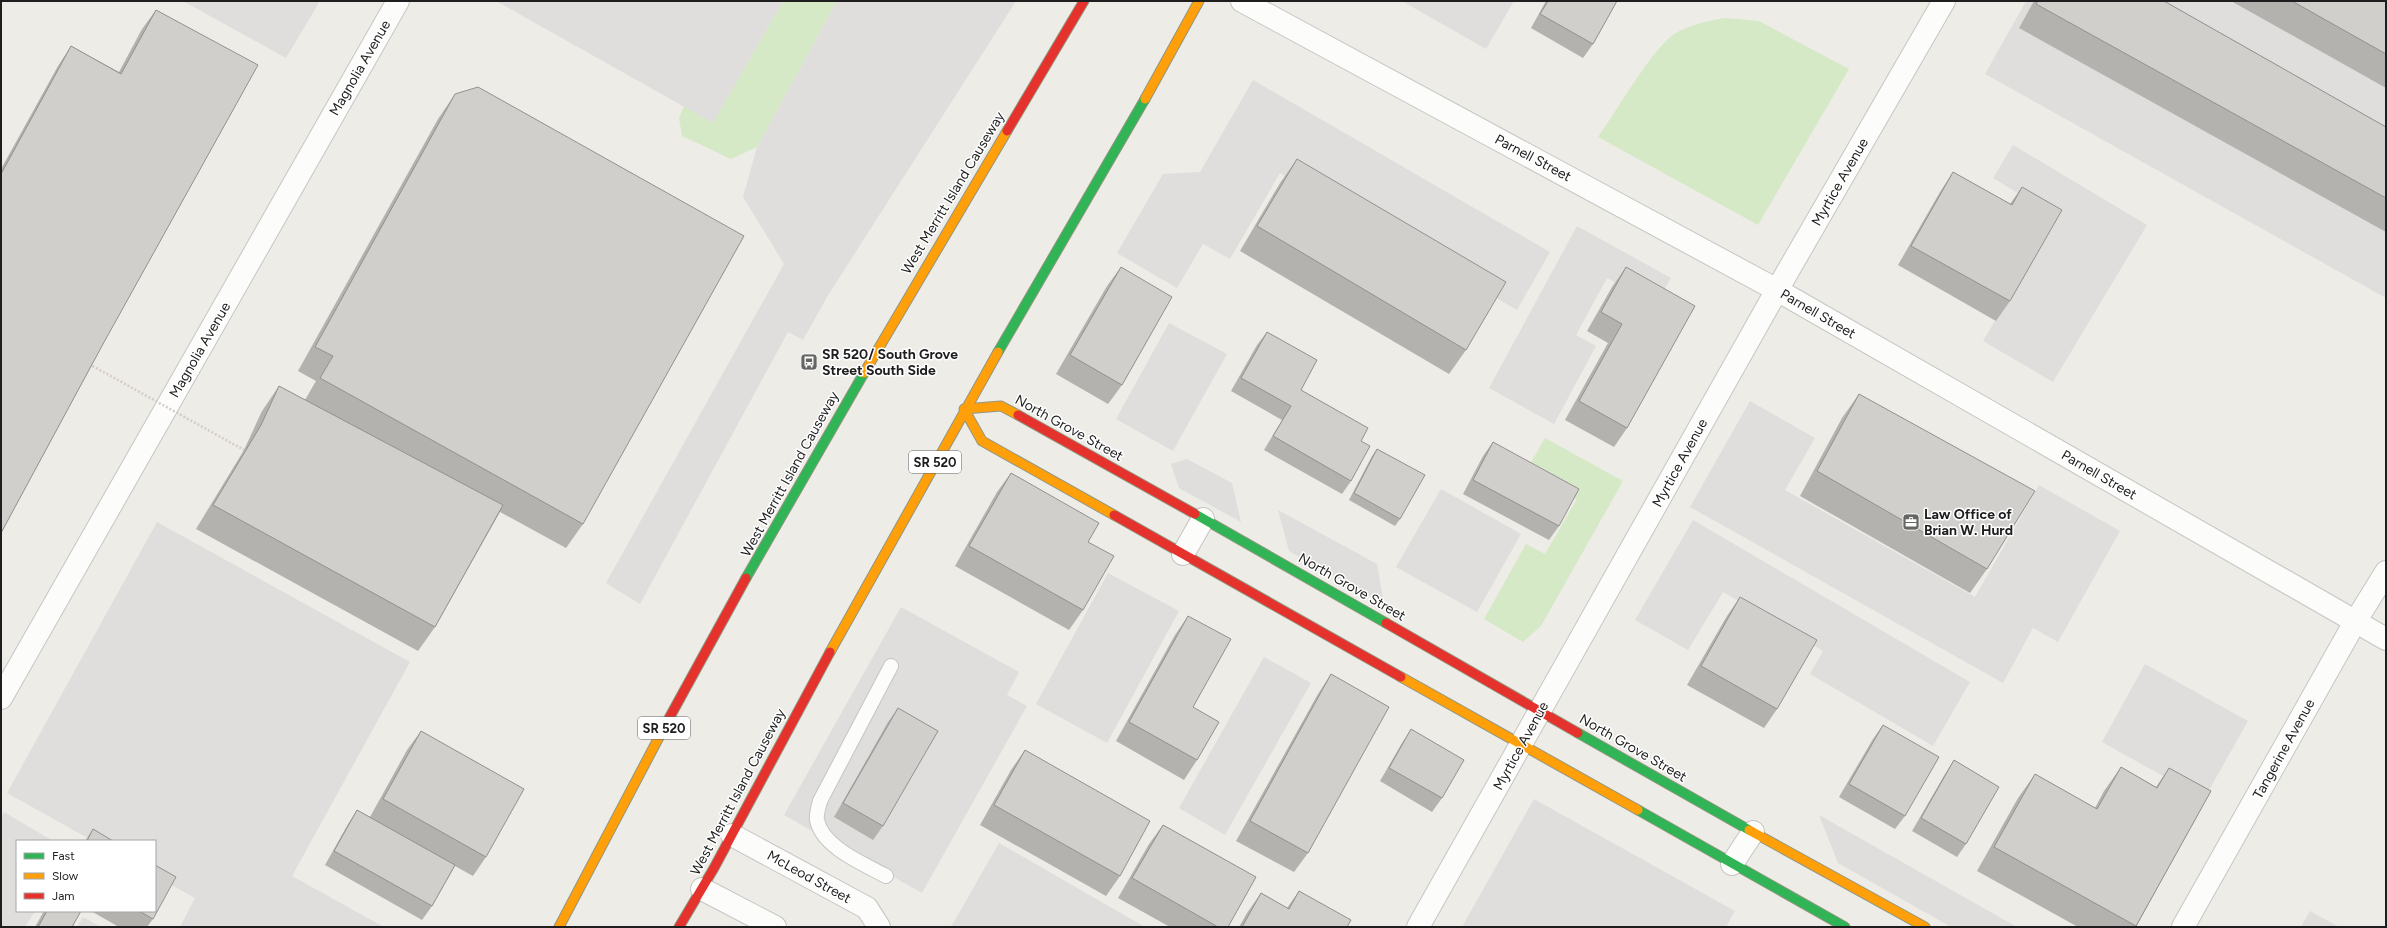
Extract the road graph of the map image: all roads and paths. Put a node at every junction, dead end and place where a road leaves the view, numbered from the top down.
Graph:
1 (398, 1) edge
2 (1084, 1) edge
3 (1199, 1) edge
4 (1242, 1) edge
5 (1944, 1) edge
6 (1777, 290) junction
7 (89, 364) edge
8 (964, 409) junction
9 (244, 450) edge
10 (1203, 519) junction
11 (1183, 554) junction
12 (2386, 572) edge
13 (2355, 622) junction
14 (2386, 639) edge
15 (891, 666) dead end
16 (1, 698) edge
17 (1541, 711) junction
18 (1522, 745) junction
19 (1753, 832) junction
20 (732, 835) junction
21 (1732, 864) junction
22 (886, 876) dead end
23 (702, 888) junction
24 (559, 927) edge
25 (679, 927) edge
26 (775, 927) edge
27 (879, 927) edge
28 (1418, 927) edge
29 (1845, 927) edge
30 (1926, 927) edge
31 (2183, 927) edge

1 - 16 street, Magnolia Avenue
2 - 24 street, West Merritt Island Causeway / SR 520
3 - 8 street, West Merritt Island Causeway / SR 520
4 - 6 street, Parnell Street
5 - 6 street, Myrtice Avenue
6 - 13 street, Parnell Street
6 - 17 street, Myrtice Avenue
7 - 9 path, bridge
8 - 10 street, North Grove Street
8 - 11 street
8 - 20 street, West Merritt Island Causeway / SR 520
10 - 11 street
10 - 17 street, North Grove Street
11 - 18 street
12 - 13 street, Tangerine Avenue
13 - 14 street, Parnell Street
13 - 31 street, Tangerine Avenue
15 - 22 lane
17 - 18 street, Myrtice Avenue
17 - 19 street, North Grove Street
18 - 21 street
18 - 28 street, Myrtice Avenue
19 - 21 street
19 - 30 street, North Grove Street
20 - 23 street, West Merritt Island Causeway / SR 520
20 - 27 street, McLeod Street
21 - 29 street
23 - 25 street, West Merritt Island Causeway / SR 520
23 - 26 street

